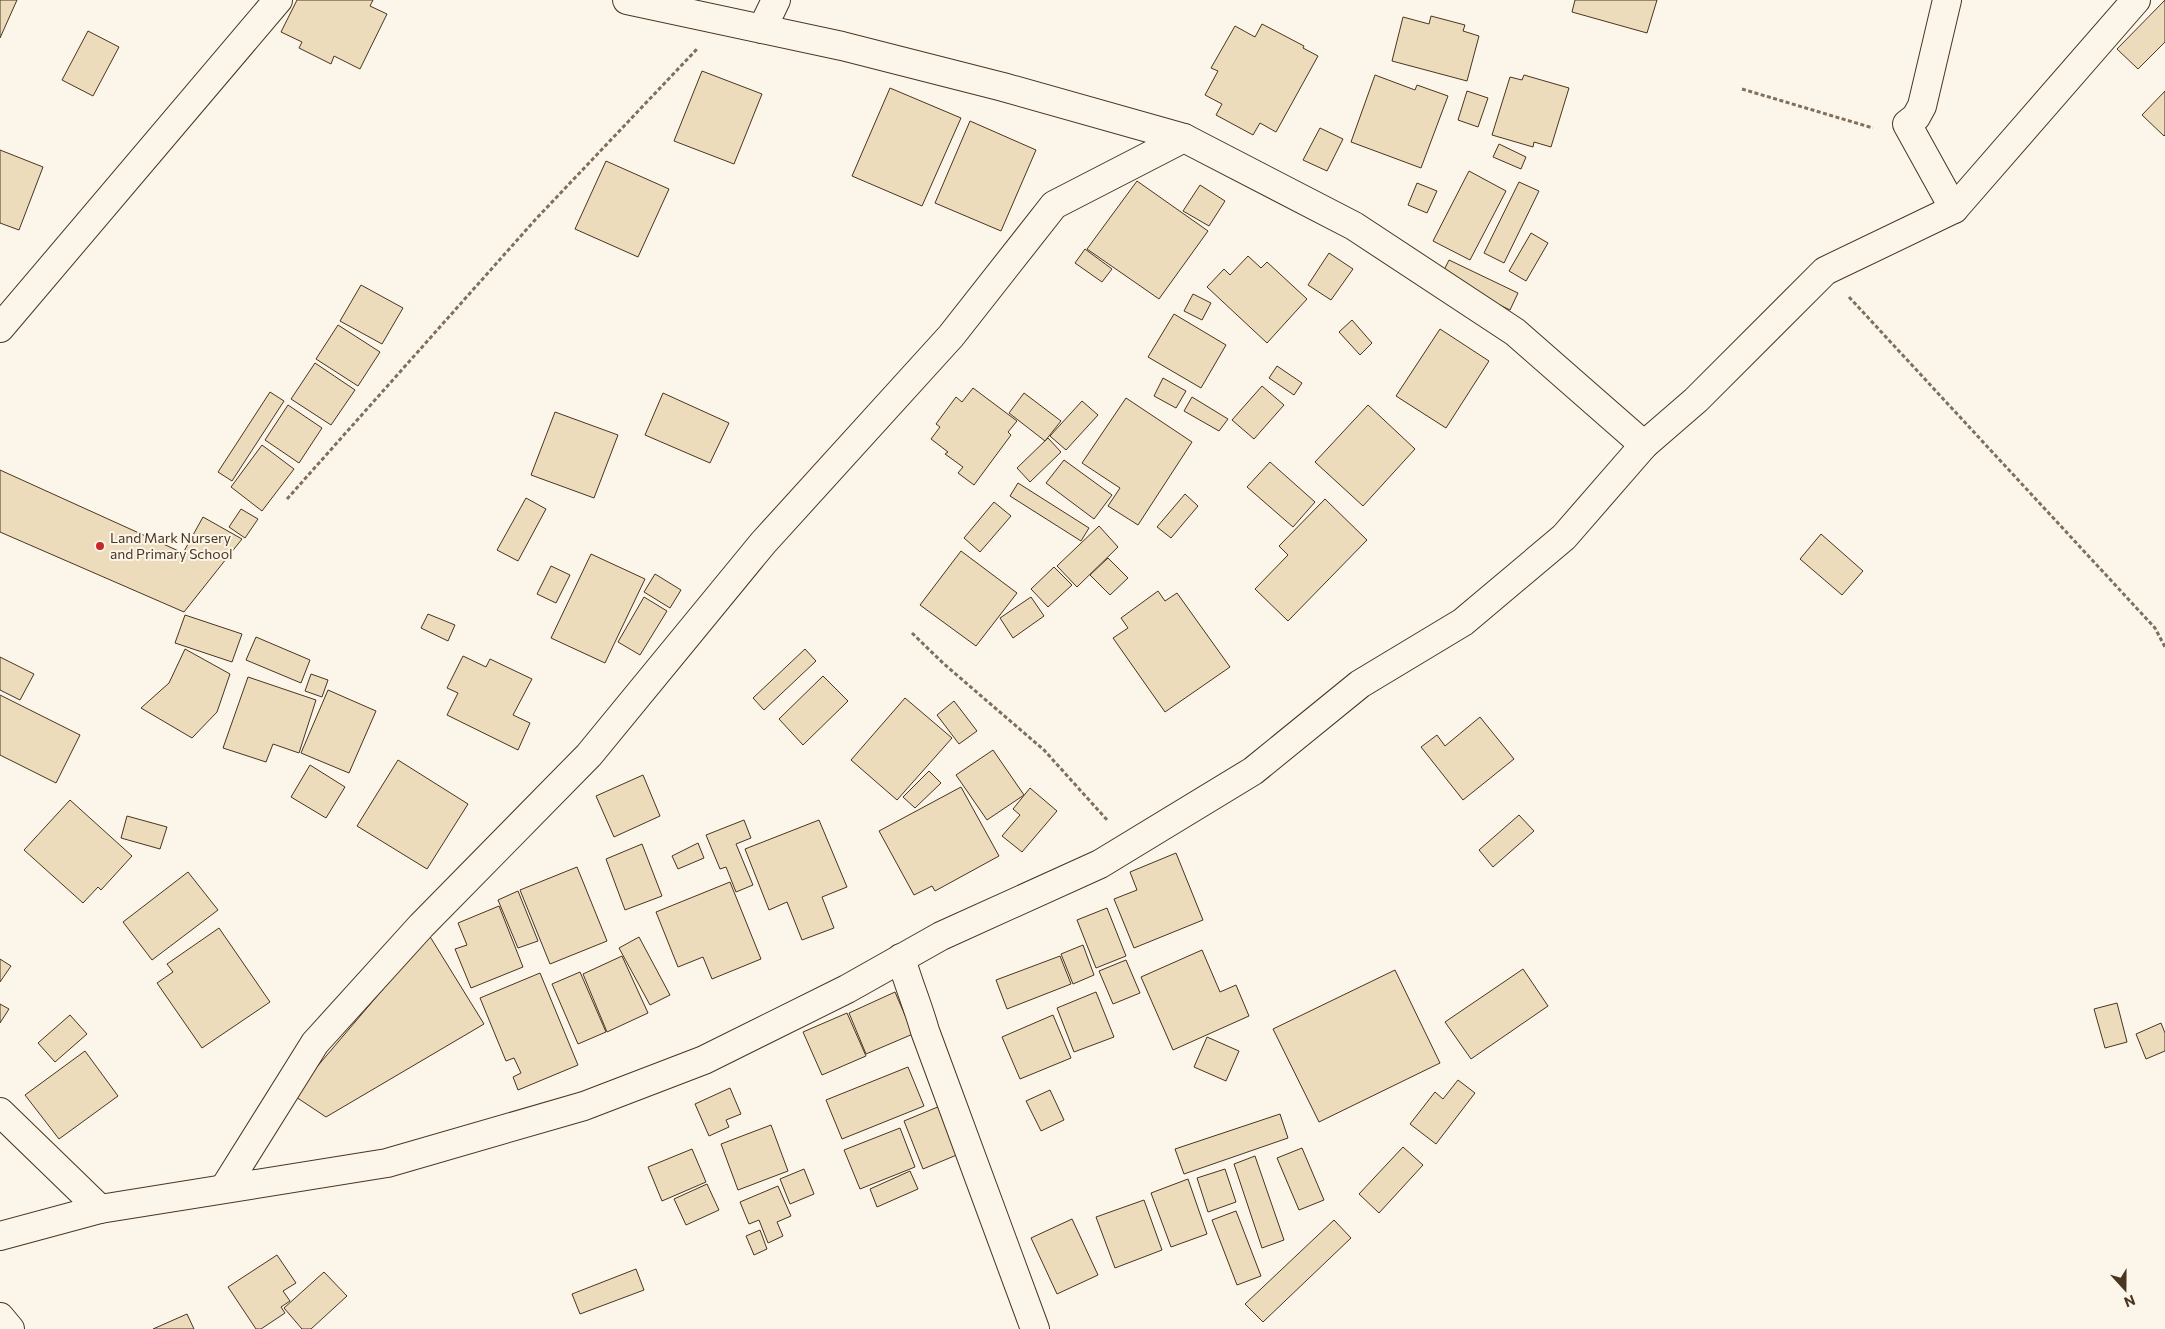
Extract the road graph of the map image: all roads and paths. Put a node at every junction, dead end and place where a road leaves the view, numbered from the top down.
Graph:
1 (278, 0) edge
2 (627, 0) edge
3 (776, 0) edge
4 (1947, 0) edge
5 (2136, 0) edge
6 (723, 21) junction
7 (762, 29) junction
8 (1742, 89) dead end
9 (1907, 124) junction
10 (1184, 138) junction
11 (1954, 209) junction
12 (1825, 271) junction
13 (0, 328) edge
14 (1644, 445) junction
15 (287, 498) dead end
16 (912, 634) dead end
17 (2165, 647) edge
18 (1130, 845) junction
19 (901, 958) junction
20 (0, 1112) edge
21 (225, 1187) junction
22 (100, 1209) junction
23 (0, 1236) edge
24 (0, 1317) edge
25 (10, 1329) edge
26 (1035, 1329) edge

1 - 13 street
2 - 6 street
3 - 7 street
4 - 9 street
5 - 11 street
6 - 7 street
6 - 15 path
7 - 10 street
8 - 9 path
9 - 11 street
10 - 14 street
10 - 21 street
11 - 12 street
12 - 14 street
12 - 17 path
14 - 18 street
16 - 18 path
18 - 19 street
19 - 21 street
19 - 26 street
20 - 22 street
21 - 22 street
22 - 23 street
24 - 25 street

